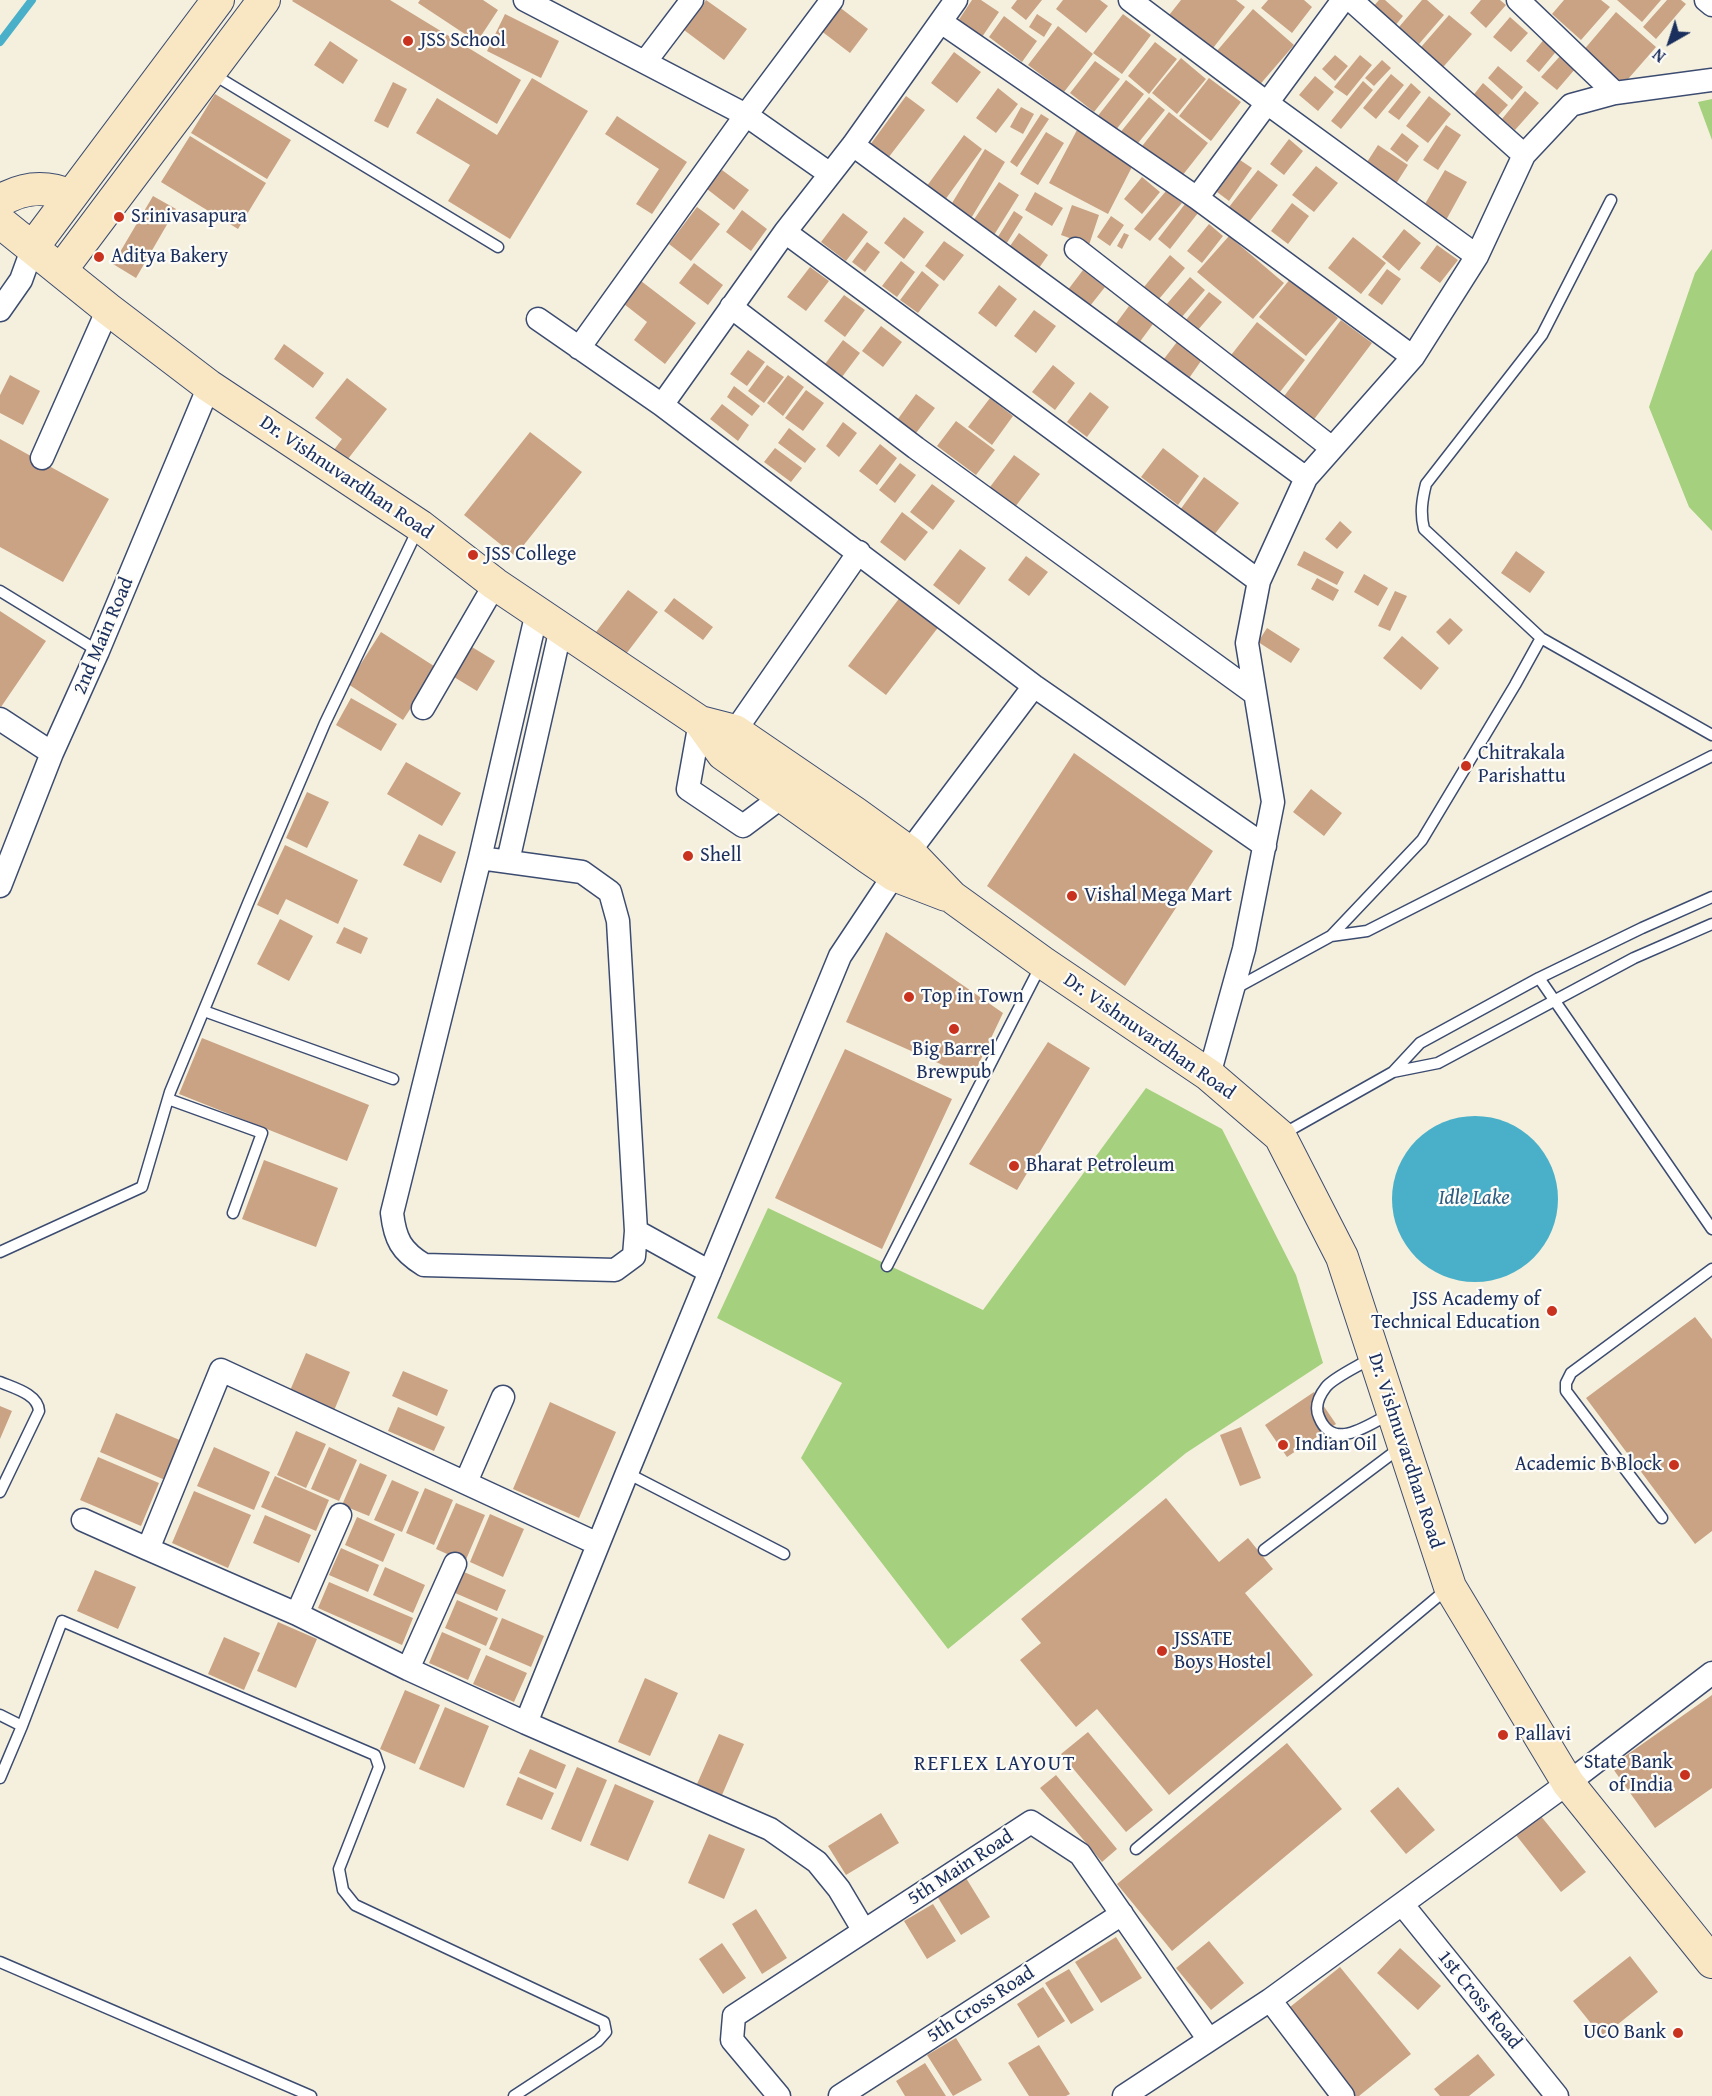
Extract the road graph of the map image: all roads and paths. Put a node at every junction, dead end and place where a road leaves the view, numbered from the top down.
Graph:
1 (218, 0) edge
2 (264, 0) edge
3 (525, 0) edge
4 (692, 0) edge
5 (832, 0) edge
6 (956, 0) edge
7 (1130, 0) edge
8 (1343, 0) edge
9 (1351, 0) edge
10 (1518, 0) edge
11 (1706, 0) edge
12 (1712, 5) edge
13 (941, 22) junction
14 (645, 62) junction
15 (210, 72) junction
16 (1712, 80) edge
17 (1615, 93) junction
18 (1267, 103) junction
19 (746, 115) junction
20 (853, 145) junction
21 (1524, 155) junction
22 (830, 174) junction
23 (71, 196) junction
24 (1197, 198) junction
25 (1611, 200) dead end
26 (0, 201) edge
27 (0, 222) edge
28 (785, 232) junction
29 (33, 247) junction
30 (498, 247) dead end
31 (1076, 249) dead end
32 (1477, 256) junction
33 (61, 270) junction
34 (21, 280) junction
35 (732, 307) junction
36 (108, 309) junction
37 (0, 310) edge
38 (538, 319) dead end
39 (579, 348) junction
40 (1413, 357) junction
41 (209, 386) junction
42 (662, 405) junction
43 (1332, 448) junction
44 (42, 458) dead end
45 (1306, 478) junction
46 (420, 526) junction
47 (859, 552) junction
48 (1259, 581) junction
49 (495, 584) junction
50 (0, 591) edge
51 (549, 620) junction
52 (1541, 638) junction
53 (98, 651) junction
54 (1034, 686) junction
55 (1254, 693) junction
56 (423, 708) dead end
57 (0, 719) edge
58 (700, 722) junction
59 (1712, 735) edge
60 (729, 743) junction
61 (52, 753) junction
62 (1712, 756) edge
63 (783, 796) junction
64 (1265, 846) junction
65 (480, 858) junction
66 (508, 861) junction
67 (902, 864) junction
68 (0, 886) edge
69 (1712, 897) edge
70 (1712, 924) edge
71 (1331, 936) junction
72 (1042, 962) junction
73 (1539, 978) junction
74 (1233, 989) junction
75 (1555, 1000) junction
76 (204, 1011) junction
77 (1393, 1072) junction
78 (1209, 1076) junction
79 (393, 1079) dead end
80 (168, 1099) junction
81 (1280, 1136) junction
82 (233, 1213) dead end
83 (1712, 1229) edge
84 (636, 1231) junction
85 (0, 1252) edge
86 (887, 1266) dead end
87 (1712, 1269) edge
88 (710, 1272) junction
89 (1374, 1356) junction
90 (0, 1382) edge
91 (503, 1397) dead end
92 (1393, 1413) junction
93 (1403, 1445) junction
94 (627, 1473) junction
95 (466, 1482) junction
96 (0, 1492) edge
97 (340, 1515) dead end
98 (1662, 1518) dead end
99 (82, 1520) dead end
100 (598, 1544) junction
101 (148, 1549) junction
102 (1264, 1550) dead end
103 (784, 1554) dead end
104 (454, 1564) dead end
105 (1450, 1587) junction
106 (297, 1614) junction
107 (408, 1668) junction
108 (1712, 1673) edge
109 (0, 1715) edge
110 (526, 1723) junction
111 (22, 1726) junction
112 (0, 1778) edge
113 (1568, 1783) junction
114 (1136, 1850) dead end
115 (1402, 1904) junction
116 (1122, 1914) junction
117 (864, 1931) junction
118 (0, 1962) edge
119 (1712, 1962) edge
120 (1270, 2000) junction
121 (1209, 2040) junction
122 (311, 2096) edge
123 (514, 2096) edge
124 (779, 2096) edge
125 (840, 2096) edge
126 (1124, 2096) edge
127 (1343, 2096) edge
128 (1557, 2096) edge

1 - 23 main road
2 - 15 main road
3 - 14 street
4 - 14 street
5 - 19 street
6 - 13 street
7 - 18 street
8 - 18 street
9 - 21 street
10 - 17 street
11 - 12 street
13 - 20 street
13 - 24 street
14 - 19 street
15 - 30 lane
15 - 33 main road
16 - 17 street
17 - 21 street
18 - 24 street
18 - 32 street
19 - 22 street
19 - 39 street
20 - 22 street
20 - 45 street
21 - 32 street
22 - 28 street
23 - 26 main road
23 - 29 main road
24 - 40 street
25 - 52 lane
27 - 29 main road, Dr. Vishnuvardhan Road
28 - 35 street
28 - 48 street
29 - 33 main road, Dr. Vishnuvardhan Road
29 - 34 street
31 - 43 street
32 - 40 street
33 - 34 street
33 - 36 main road, Dr. Vishnuvardhan Road
34 - 37 street
35 - 42 street
35 - 55 street
36 - 41 main road, Dr. Vishnuvardhan Road
36 - 44 street
38 - 39 street
39 - 42 street
40 - 43 street
41 - 46 main road, Dr. Vishnuvardhan Road
41 - 53 street, 2nd Main Road
42 - 47 street
43 - 45 street
45 - 48 street
46 - 49 main road, Dr. Vishnuvardhan Road
46 - 76 lane
47 - 54 street
47 - 60 street
48 - 55 street
49 - 51 main road, Dr. Vishnuvardhan Road
49 - 56 street
50 - 53 lane
51 - 58 main road, Dr. Vishnuvardhan Road
51 - 65 street
51 - 66 street
52 - 59 lane
52 - 71 lane
53 - 61 street, 2nd Main Road
54 - 64 street
54 - 67 street
55 - 64 street
57 - 61 street
58 - 60 main road, Dr. Vishnuvardhan Road
58 - 63 street
60 - 63 main road, Dr. Vishnuvardhan Road
60 - 67 main road, Dr. Vishnuvardhan Road
61 - 68 street, 2nd Main Road
62 - 71 lane
63 - 67 main road, Dr. Vishnuvardhan Road
64 - 74 street
65 - 66 street
65 - 84 street
66 - 84 street
67 - 72 main road, Dr. Vishnuvardhan Road
67 - 88 street
69 - 73 lane
70 - 75 lane
71 - 74 lane
72 - 78 main road, Dr. Vishnuvardhan Road
72 - 86 lane
73 - 75 lane
73 - 77 lane
74 - 78 street
75 - 77 lane
75 - 83 lane
76 - 79 lane
76 - 80 lane
77 - 81 lane
78 - 81 main road, Dr. Vishnuvardhan Road
80 - 82 lane
80 - 85 lane
81 - 89 main road, Dr. Vishnuvardhan Road
84 - 88 street
87 - 98 lane
88 - 94 street
89 - 92 main road, Dr. Vishnuvardhan Road
89 - 92 lane
90 - 96 lane
91 - 95 street
92 - 93 main road, Dr. Vishnuvardhan Road
93 - 102 lane
93 - 105 main road, Dr. Vishnuvardhan Road
94 - 100 street
94 - 103 lane
95 - 100 street
95 - 101 street
97 - 106 street
99 - 101 street
100 - 110 street
101 - 106 street
104 - 107 street
105 - 113 main road, Dr. Vishnuvardhan Road
105 - 114 lane
106 - 107 street
107 - 110 street
108 - 113 street
109 - 111 lane
110 - 117 street
111 - 112 lane
111 - 123 lane
113 - 115 street
113 - 119 main road, Dr. Vishnuvardhan Road
115 - 120 street
115 - 128 street, 1st Cross Road
116 - 117 street, 5th Main Road
116 - 121 street, 5th Main Road
116 - 125 street, 5th Cross Road
117 - 124 street, 5th Main Road
118 - 122 lane
120 - 121 street
120 - 127 street
121 - 126 street

